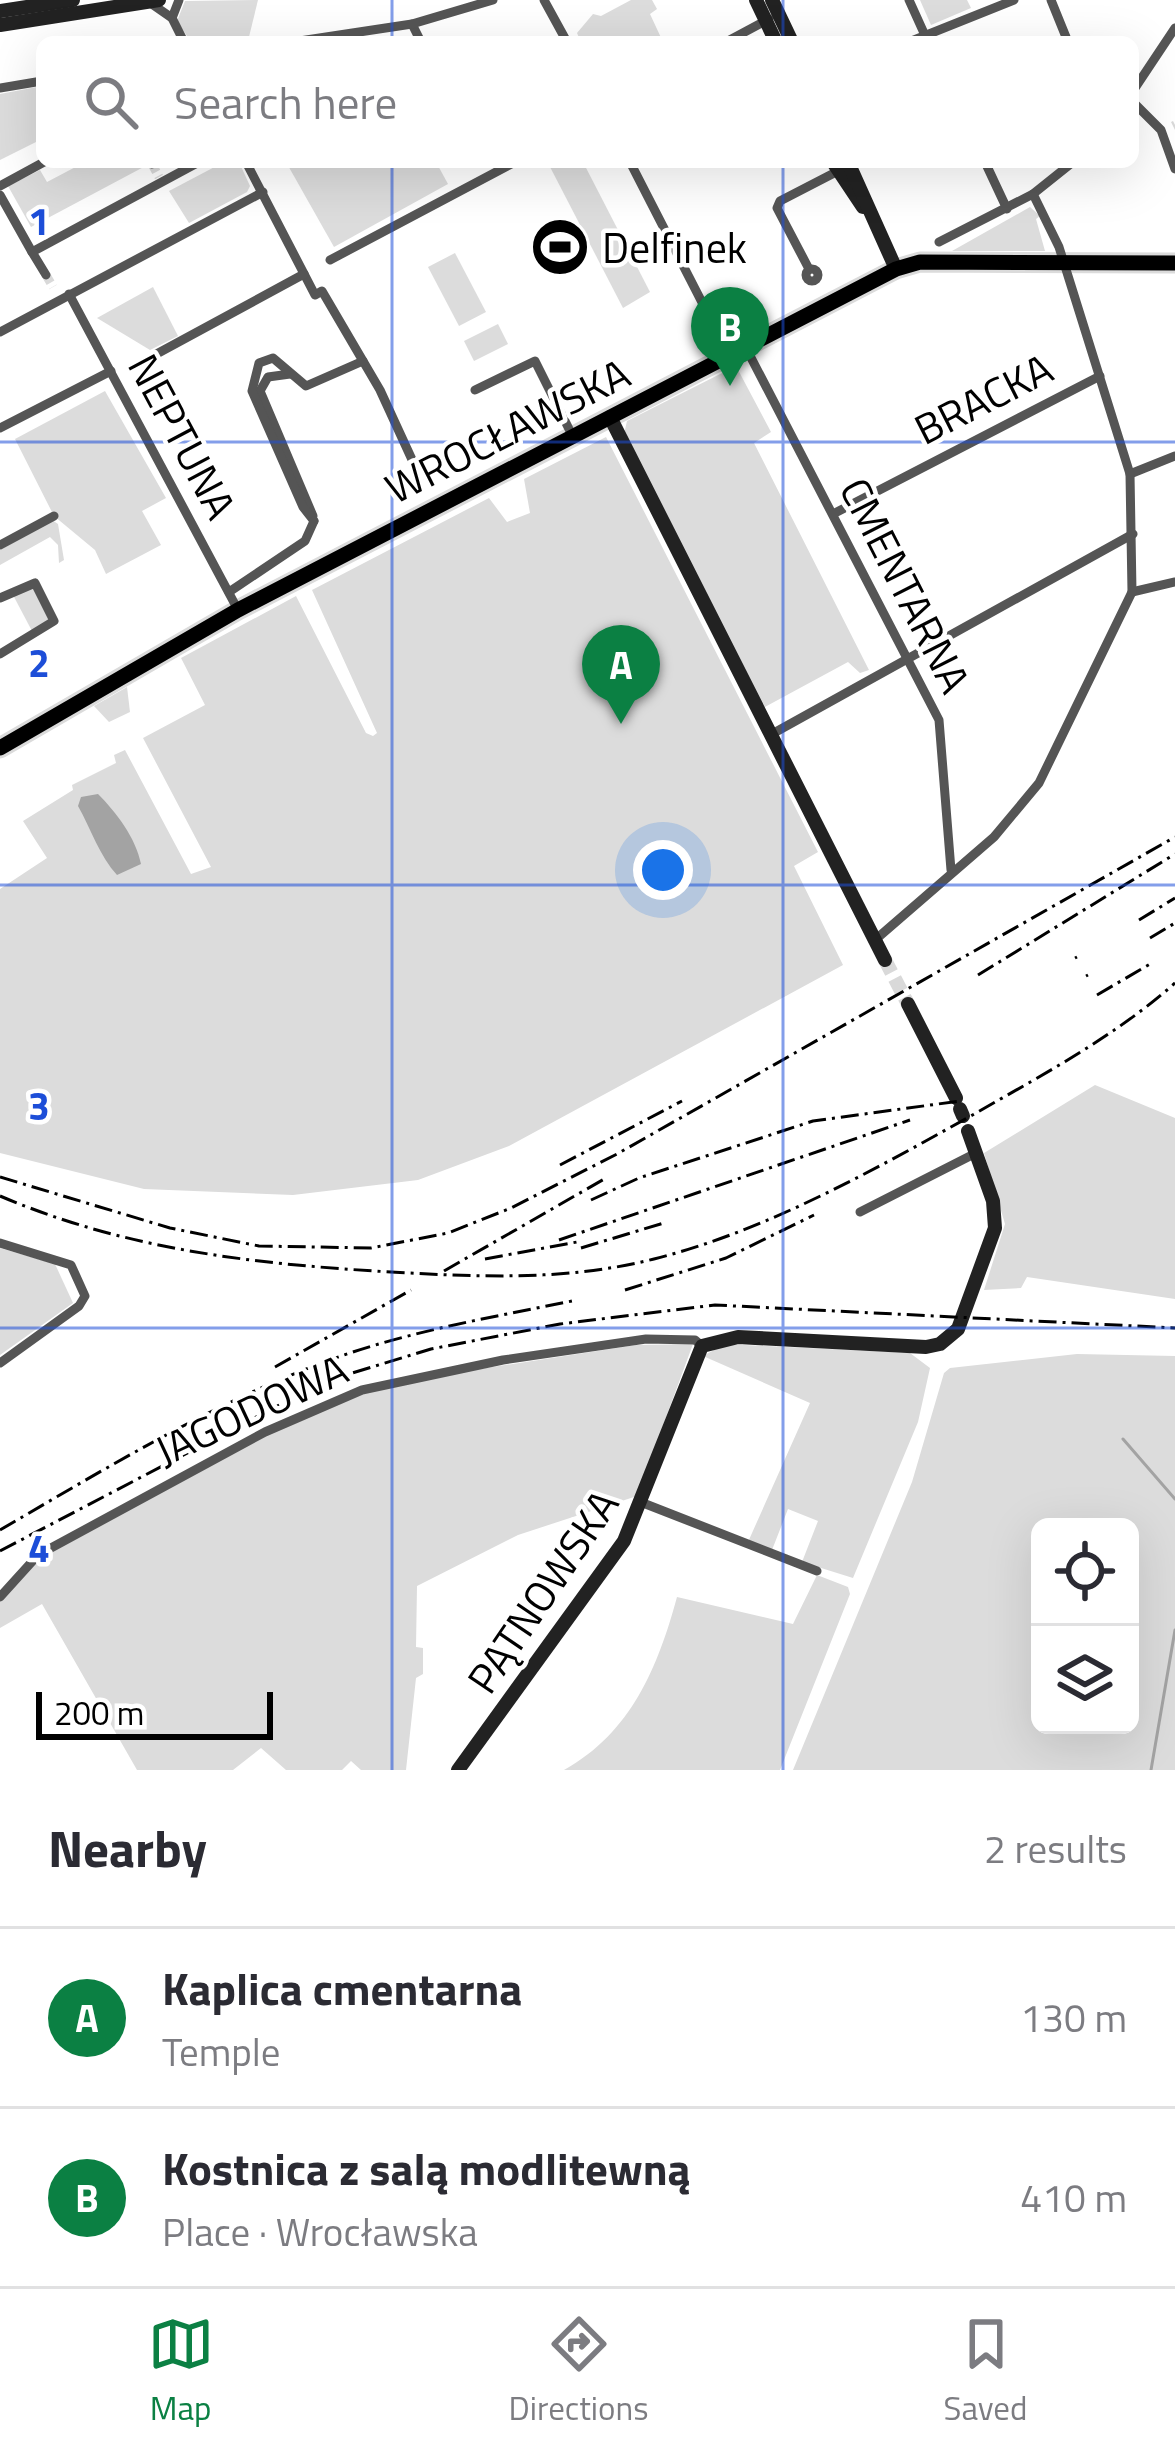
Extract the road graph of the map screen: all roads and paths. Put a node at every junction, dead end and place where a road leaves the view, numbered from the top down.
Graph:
1 (73, 0) edge
2 (179, 0) edge
3 (493, 0) edge
4 (544, 0) edge
5 (756, 0) edge
6 (909, 0) edge
7 (1014, 0) edge
8 (1051, 0) edge
9 (154, 1) edge
10 (36, 3) edge
11 (0, 11) edge
12 (773, 12) edge
13 (172, 18) junction
14 (412, 24) junction
15 (0, 25) edge
16 (1175, 28) edge
17 (181, 36) edge
18 (333, 36) edge
19 (418, 36) edge
20 (564, 36) edge
21 (735, 36) edge
22 (926, 36) edge
23 (934, 36) edge
24 (1066, 36) edge
25 (36, 82) edge
26 (1139, 82) edge
27 (0, 88) edge
28 (1139, 108) edge
29 (1173, 126) edge
30 (1165, 136) junction
31 (36, 166) edge
32 (185, 168) edge
33 (249, 168) edge
34 (488, 168) edge
35 (502, 168) edge
36 (632, 168) edge
37 (837, 168) edge
38 (844, 168) edge
39 (988, 168) edge
40 (1065, 168) edge
41 (1175, 169) edge
42 (491, 174) junction
43 (0, 186) edge
44 (263, 192) junction
45 (1033, 194) junction
46 (0, 195) edge
47 (1007, 209) junction
48 (939, 242) dead end
49 (32, 252) junction
50 (330, 260) dead end
51 (1064, 263) junction
52 (1175, 263) edge
53 (896, 268) junction
54 (809, 269) dead end
55 (304, 274) junction
56 (46, 275) tunnel mouth
57 (53, 287) tunnel mouth
58 (64, 297) junction
59 (0, 332) edge
60 (737, 350) junction
61 (363, 361) junction
62 (138, 364) dead end
63 (111, 371) junction
64 (292, 375) junction
65 (1100, 376) junction
66 (475, 390) dead end
67 (610, 417) junction
68 (0, 428) edge
69 (573, 437) junction
70 (1175, 456) edge
71 (1130, 474) junction
72 (421, 477) dead end
73 (833, 514) junction
74 (54, 516) dead end
75 (314, 521) junction
76 (1133, 533) junction
77 (0, 545) edge
78 (1175, 582) edge
79 (229, 592) junction
80 (1132, 592) junction
81 (0, 598) edge
82 (238, 610) junction
83 (0, 654) edge
84 (909, 658) junction
85 (772, 734) junction
86 (0, 744) edge
87 (951, 870) junction
88 (875, 940) junction
89 (885, 960) tunnel mouth
90 (908, 1004) tunnel mouth
91 (976, 1153) junction
92 (860, 1212) dead end
93 (0, 1243) edge
94 (702, 1346) junction
95 (0, 1363) edge
96 (643, 1503) junction
97 (817, 1571) dead end
98 (0, 1597) edge
99 (458, 1770) edge

1 - 10 street
2 - 13 street
3 - 14 street
4 - 20 street
5 - 12 street
6 - 22 street
7 - 23 street
8 - 24 street
9 - 13 street
9 - 15 street
10 - 11 street
12 - 21 street
13 - 17 street
14 - 18 street
14 - 19 street
16 - 26 street
25 - 27 street
28 - 30 street
29 - 30 street
30 - 41 street
31 - 43 street
32 - 49 street
33 - 44 street
34 - 42 street
35 - 42 street
36 - 60 street, CMENTARNA
37 - 54 street
38 - 53 street
39 - 47 street
40 - 45 street
42 - 50 street
44 - 55 street
44 - 58 street
45 - 47 street
45 - 51 street
46 - 49 street
47 - 48 street
49 - 56 street
51 - 52 main road
51 - 53 main road
51 - 65 street
53 - 60 main road, WROCŁAWSKA
55 - 61 street
55 - 62 street
57 - 58 street, NEPTUNA
58 - 59 street
58 - 63 street, NEPTUNA
60 - 67 main road, WROCŁAWSKA
60 - 73 street, CMENTARNA
61 - 64 street
61 - 72 street
63 - 68 street
63 - 79 street, NEPTUNA
64 - 75 street
64 - 75 street
65 - 71 street
65 - 73 street, BRACKA
66 - 69 street
67 - 69 main road, WROCŁAWSKA
67 - 85 street
69 - 82 main road, WROCŁAWSKA
70 - 71 street
71 - 76 street
73 - 84 street, CMENTARNA
74 - 77 street
75 - 79 street
76 - 80 street
76 - 84 street
78 - 80 street
79 - 82 street, NEPTUNA
80 - 87 street
81 - 83 street
82 - 86 main road, WROCŁAWSKA
84 - 85 street
84 - 87 street, CMENTARNA
85 - 88 street
87 - 88 street
88 - 89 street
90 - 91 street
91 - 92 street
91 - 94 street
93 - 95 street
94 - 96 street, PĄTNOWSKA
94 - 98 street, JAGODOWA
96 - 97 street
96 - 99 street, PĄTNOWSKA

